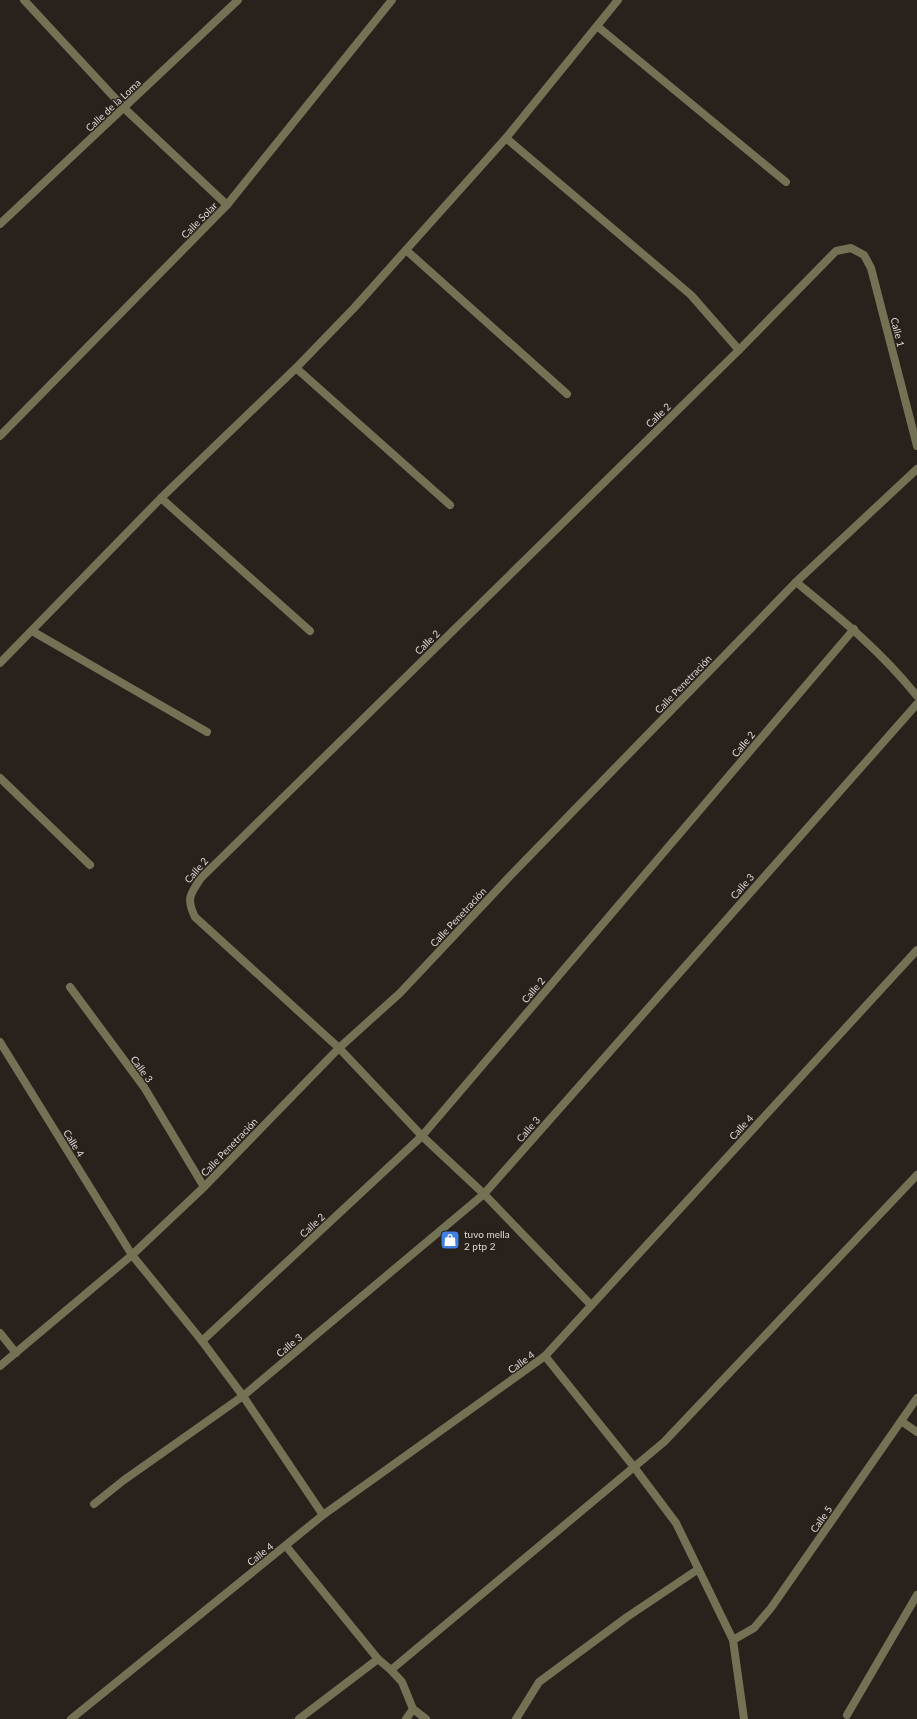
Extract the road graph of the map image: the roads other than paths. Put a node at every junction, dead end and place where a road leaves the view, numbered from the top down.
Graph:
1 (24, 0) edge
2 (238, 0) edge
3 (392, 0) edge
4 (618, 0) edge
5 (597, 26) junction
6 (125, 109) junction
7 (506, 138) junction
8 (786, 182) dead end
9 (227, 205) junction
10 (0, 224) edge
11 (406, 250) junction
12 (836, 251) joint
13 (739, 350) junction
14 (296, 368) junction
15 (568, 394) dead end
16 (0, 436) edge
17 (917, 446) edge
18 (917, 469) edge
19 (161, 498) junction
20 (450, 505) dead end
21 (796, 582) junction
22 (854, 629) junction
23 (32, 631) junction
24 (310, 631) dead end
25 (0, 664) edge
26 (917, 696) edge
27 (917, 704) edge
28 (207, 732) dead end
29 (0, 778) edge
30 (90, 865) dead end
31 (917, 950) edge
32 (70, 987) dead end
33 (0, 1042) edge
34 (339, 1048) junction
35 (422, 1136) junction
36 (917, 1175) edge
37 (204, 1187) junction
38 (484, 1194) junction
39 (132, 1255) junction
40 (591, 1305) junction
41 (0, 1333) edge
42 (202, 1341) junction
43 (16, 1352) junction
44 (545, 1356) junction
45 (0, 1366) edge
46 (243, 1396) junction
47 (917, 1398) edge
48 (901, 1421) junction
49 (917, 1432) edge
50 (634, 1467) junction
51 (94, 1504) dead end
52 (323, 1515) junction
53 (286, 1546) junction
54 (698, 1570) junction
55 (917, 1594) edge
56 (733, 1640) junction
57 (378, 1659) junction
58 (392, 1670) junction
59 (413, 1709) junction
60 (847, 1715) dead end
61 (71, 1719) edge
62 (299, 1719) edge
63 (406, 1719) edge
64 (426, 1719) edge
65 (516, 1719) edge
66 (744, 1719) edge

1 - 6 street
2 - 6 street, Calle de la Loma
3 - 9 street, Calle Solar
4 - 5 street
5 - 7 street
5 - 8 street
6 - 9 street
6 - 10 street, Calle de la Loma
7 - 11 street
7 - 13 street
9 - 16 street, Calle Solar
11 - 14 street
11 - 15 street
12 - 13 street, Calle 2
12 - 17 street, Calle 1
13 - 34 street, Calle 2
14 - 19 street
14 - 20 street
18 - 21 street, Calle Penetración
19 - 23 street
19 - 24 street
21 - 22 street
21 - 34 street, Calle Penetración
22 - 26 street
22 - 35 street, Calle 2
23 - 25 street
23 - 28 street
27 - 38 street, Calle 3
29 - 30 street
31 - 40 street, Calle 4
32 - 37 street, Calle 3
33 - 39 street, Calle 4
34 - 35 street
34 - 37 street, Calle Penetración
35 - 38 street
35 - 42 street, Calle 2
36 - 50 street
37 - 39 street, Calle Penetración
38 - 40 street
38 - 46 street, Calle 3
39 - 42 street, Calle 4
39 - 43 street, Calle Penetración
40 - 44 street, Calle 4
41 - 43 street
42 - 46 street, Calle 4
43 - 45 street, Calle Penetración
44 - 50 street
44 - 52 street, Calle 4
46 - 51 street, Calle 3
46 - 52 street, Calle 4
47 - 48 street, Calle 5
48 - 49 street
48 - 56 street, Calle 5
50 - 54 street
50 - 58 street
52 - 53 street, Calle 4
53 - 57 street
53 - 61 street, Calle 4
54 - 56 street
54 - 65 street
55 - 60 street
56 - 66 street
57 - 58 street
57 - 62 street
58 - 59 street
59 - 63 street
59 - 64 street

